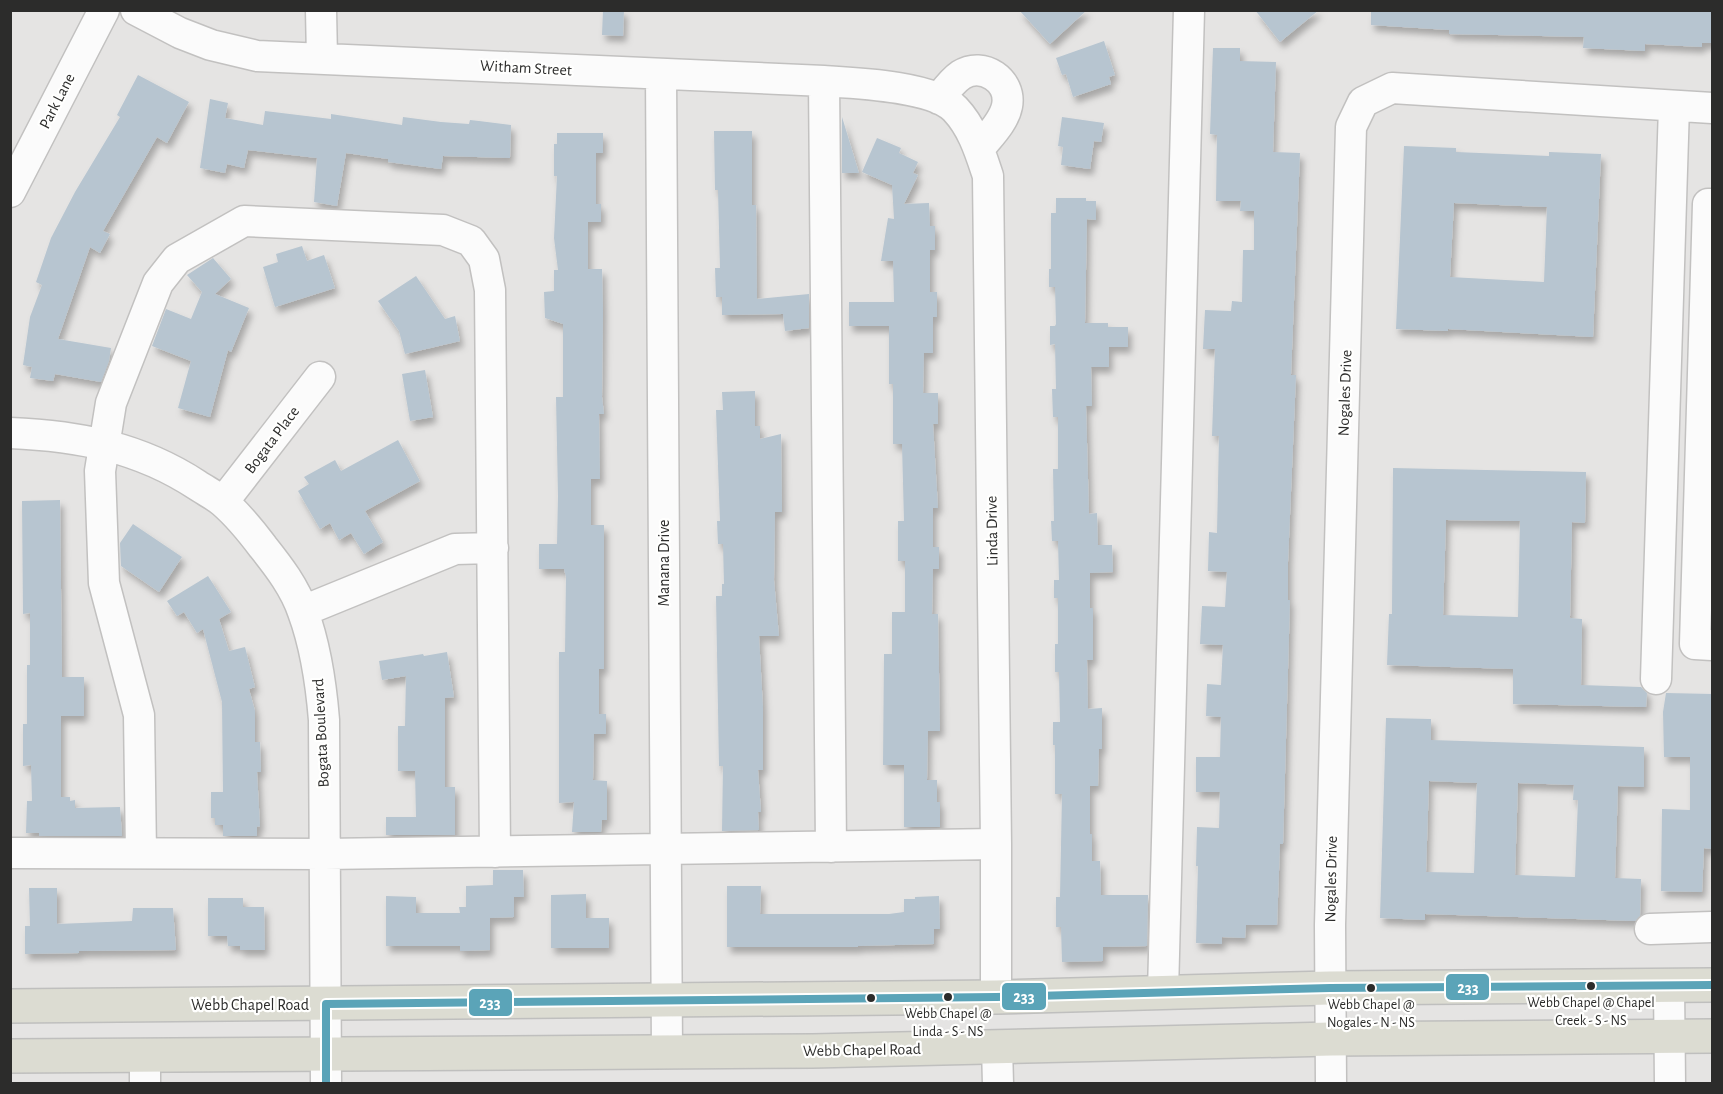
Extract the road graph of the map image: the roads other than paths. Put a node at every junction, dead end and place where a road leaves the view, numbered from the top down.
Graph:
1 (104, 10) edge
2 (136, 10) edge
3 (321, 10) edge
4 (1189, 10) edge
5 (322, 58) junction
6 (661, 75) junction
7 (824, 81) junction
8 (931, 97) junction
9 (1674, 106) junction
10 (1713, 108) edge
11 (979, 149) junction
12 (10, 192) edge
13 (1713, 204) edge
14 (1709, 278) edge
15 (320, 377) dead end
16 (10, 433) edge
17 (104, 444) junction
18 (223, 502) junction
19 (493, 548) junction
20 (1705, 566) edge
21 (303, 611) junction
22 (1713, 645) edge
23 (1656, 679) dead end
24 (996, 844) junction
25 (831, 847) junction
26 (665, 850) junction
27 (495, 852) junction
28 (10, 853) edge
29 (141, 853) junction
30 (325, 854) junction
31 (1713, 927) edge
32 (1650, 929) dead end
33 (1713, 985) edge
34 (1669, 986) junction
35 (1330, 988) junction
36 (1163, 992) junction
37 (996, 997) junction
38 (666, 1001) junction
39 (326, 1004) junction
40 (10, 1006) edge
41 (1670, 1036) junction
42 (1713, 1036) edge
43 (1331, 1040) junction
44 (997, 1047) junction
45 (667, 1052) junction
46 (10, 1056) edge
47 (326, 1069) edge
48 (145, 1070) edge
49 (998, 1083) edge
50 (1331, 1083) edge
51 (1670, 1083) edge

1 - 12 street, Park Lane
2 - 5 street, Witham Street
3 - 5 street
4 - 36 street
5 - 6 street, Witham Street
6 - 7 street, Witham Street
6 - 26 street, Manana Drive
7 - 8 street, Witham Street
7 - 25 street
8 - 11 street, Linda Drive
8 - 11 street
9 - 10 street, Nogales Drive
9 - 23 street
9 - 35 street, Nogales Drive
11 - 24 street, Linda Drive
13 - 14 street
14 - 20 street
15 - 18 street, Bogata Place
16 - 17 street, Bogata Boulevard
17 - 18 street, Bogata Boulevard
17 - 19 street
17 - 29 street
18 - 21 street, Bogata Boulevard
19 - 21 street
19 - 27 street
20 - 22 street
21 - 30 street, Bogata Boulevard
24 - 25 street
24 - 37 street, Linda Drive
25 - 26 street
26 - 27 street
26 - 38 street, Manana Drive
27 - 30 street
28 - 29 street
29 - 30 street
30 - 39 street, Bogata Boulevard
31 - 32 street
33 - 34 main road, Webb Chapel Road
34 - 35 main road, Webb Chapel Road
34 - 41 street
35 - 36 main road, Webb Chapel Road
35 - 43 street, Nogales Drive
36 - 37 main road, Webb Chapel Road
37 - 38 main road, Webb Chapel Road
37 - 44 main road
38 - 39 main road, Webb Chapel Road
38 - 45 street, Manana Drive
39 - 40 main road, Webb Chapel Road
39 - 47 street
41 - 42 main road, Webb Chapel Road
41 - 43 main road, Webb Chapel Road
41 - 51 street
43 - 44 main road, Webb Chapel Road
43 - 50 street, Nogales Drive
44 - 45 main road, Webb Chapel Road
44 - 49 street
45 - 47 main road, Webb Chapel Road
46 - 48 main road, Webb Chapel Road
47 - 48 main road, Webb Chapel Road

